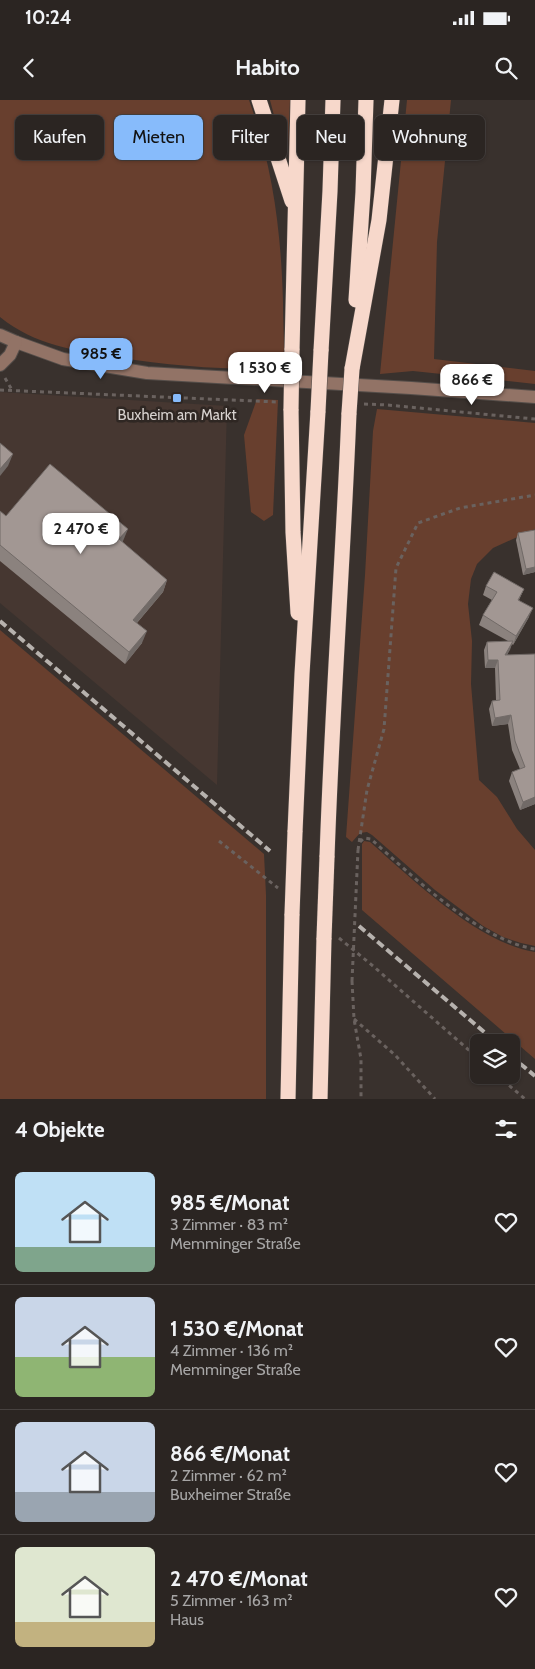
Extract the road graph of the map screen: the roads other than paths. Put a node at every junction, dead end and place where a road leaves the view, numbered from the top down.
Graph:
1 (259, 100) edge
2 (298, 100) edge
3 (333, 100) edge
4 (366, 100) edge
5 (392, 100) edge
6 (295, 211) junction
7 (0, 335) edge
8 (16, 342) junction
9 (0, 365) edge
10 (352, 368) junction
11 (535, 397) edge
12 (302, 674) junction
13 (288, 1099) edge
14 (320, 1099) edge

1 - 6 highway
2 - 6 highway
3 - 12 highway, bridge
4 - 10 highway
5 - 10 highway
6 - 12 highway, bridge
7 - 8 street
8 - 9 street
8 - 11 street
10 - 14 highway, bridge
12 - 13 highway, bridge

